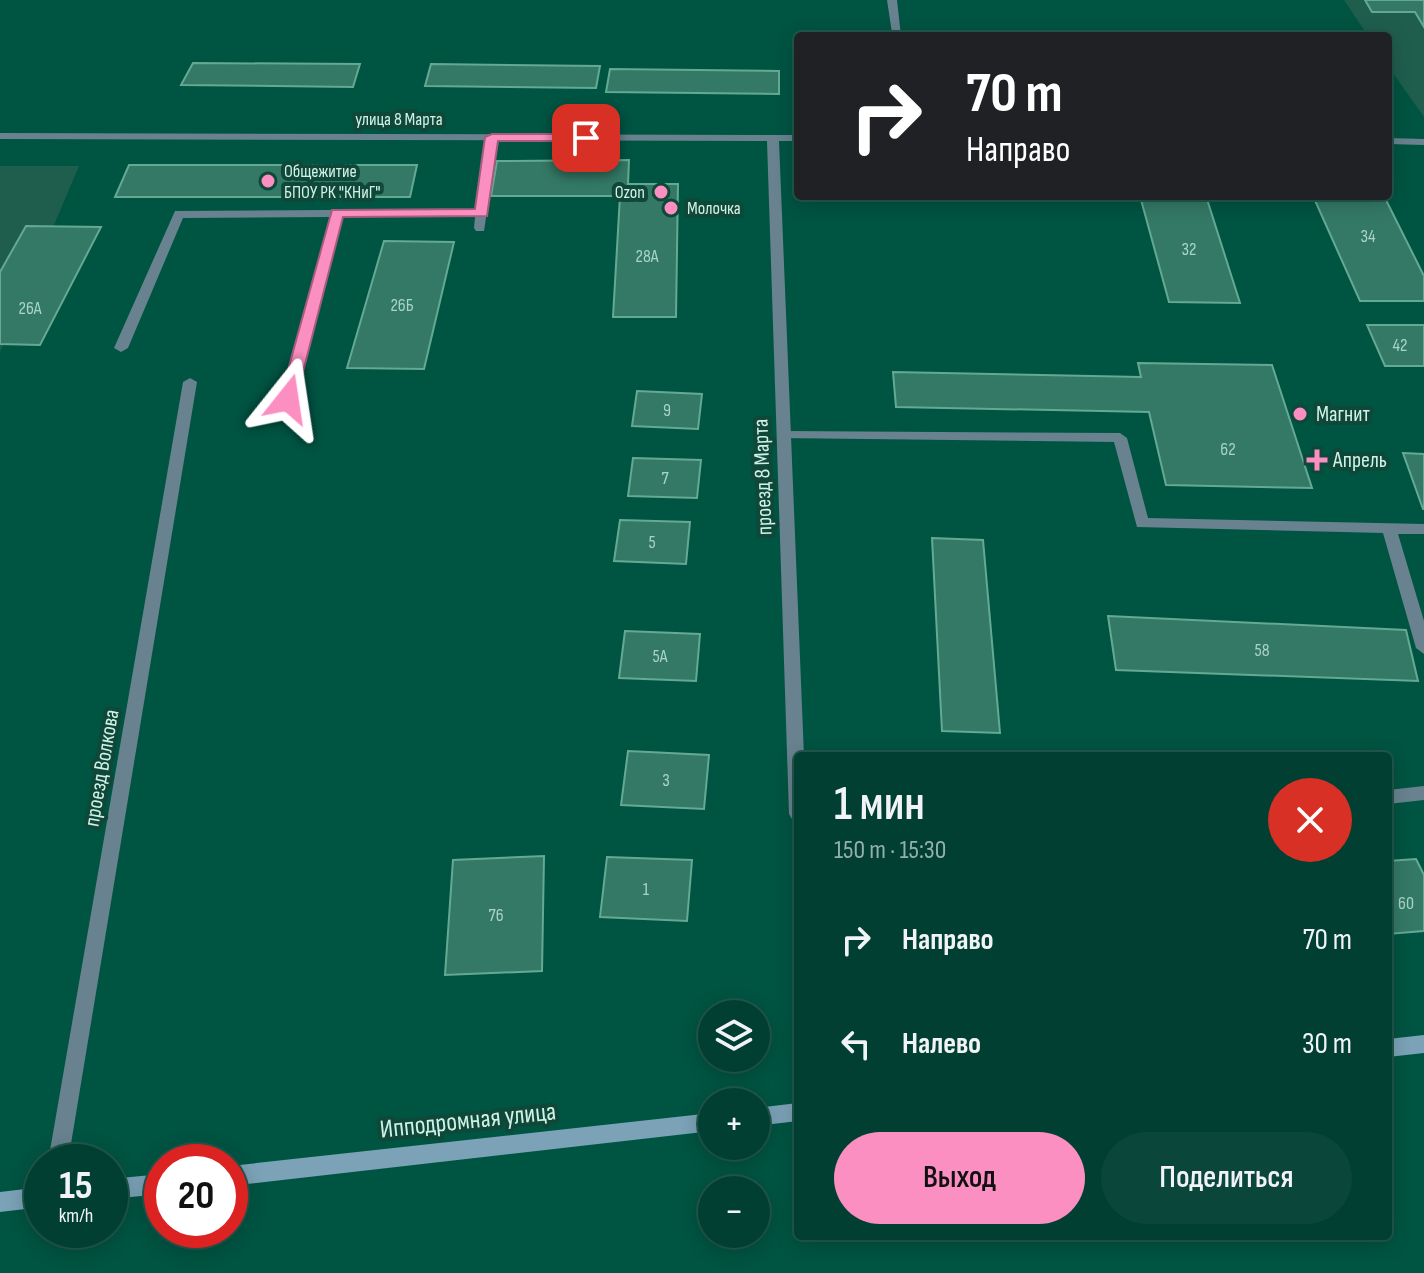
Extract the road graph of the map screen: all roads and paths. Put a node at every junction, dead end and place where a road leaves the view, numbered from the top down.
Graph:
1 (892, 0) edge
2 (897, 32) edge
3 (0, 136) edge
4 (492, 137) junction
5 (773, 138) junction
6 (794, 138) edge
7 (1392, 141) edge
8 (1424, 142) edge
9 (337, 213) junction
10 (482, 213) junction
11 (480, 228) dead end
12 (121, 348) dead end
13 (190, 382) dead end
14 (288, 399) dead end
15 (784, 435) junction
16 (1389, 529) junction
17 (1424, 529) edge
18 (1424, 648) edge
19 (796, 752) edge
20 (1424, 793) edge
21 (1392, 797) edge
22 (1424, 1044) edge
23 (1392, 1048) edge
24 (794, 1112) edge
25 (770, 1115) edge
26 (698, 1124) edge
27 (61, 1144) edge
28 (248, 1174) edge
29 (24, 1199) edge
30 (0, 1202) edge

1 - 2 street
3 - 4 street, улица 8 Марта
4 - 5 street, улица 8 Марта
4 - 10 street
5 - 6 street, улица 8 Марта
5 - 15 street, проезд 8 Марта
7 - 8 street
9 - 10 street
9 - 12 street
9 - 14 street
10 - 11 street
13 - 27 street, проезд Волкова
15 - 16 street
15 - 19 street, проезд 8 Марта
16 - 17 street
16 - 18 street
20 - 21 street
22 - 23 main road
24 - 25 main road
26 - 28 main road, Ипподромная улица
29 - 30 main road

